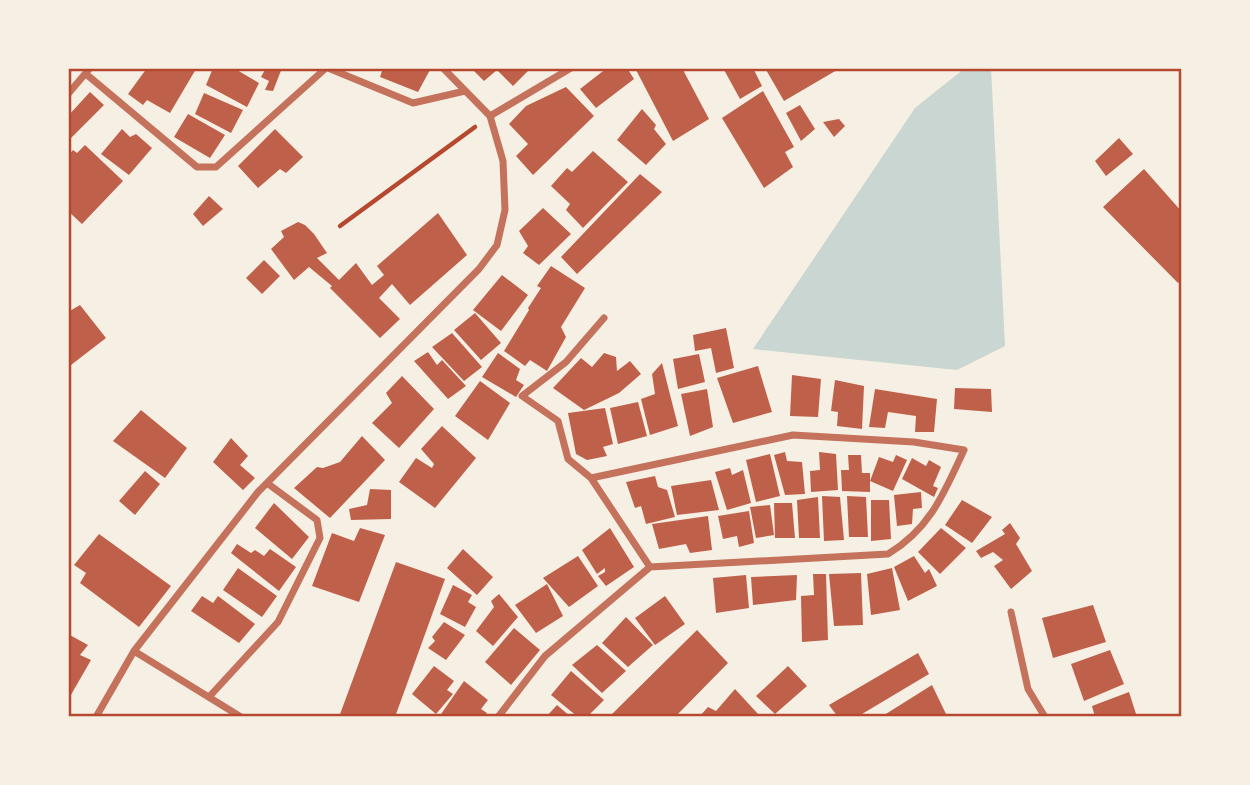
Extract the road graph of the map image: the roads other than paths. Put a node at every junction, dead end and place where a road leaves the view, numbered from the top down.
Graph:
1 (327, 68) edge
2 (443, 68) edge
3 (571, 68) edge
4 (88, 71) edge
5 (465, 91) junction
6 (68, 93) edge
7 (490, 116) junction
8 (604, 318) dead end
9 (591, 478) junction
10 (267, 483) junction
11 (650, 567) junction
12 (1011, 612) dead end
13 (134, 651) junction
14 (209, 697) junction
15 (96, 717) edge
16 (241, 717) edge
17 (498, 717) edge
18 (1045, 717) edge

1 - 4 street
1 - 5 street
2 - 5 street
3 - 7 street
4 - 6 street
5 - 7 street
7 - 10 street
8 - 9 street
9 - 11 street
9 - 11 street
10 - 13 street
10 - 14 street
11 - 17 street
12 - 18 street
13 - 14 street
13 - 15 street
14 - 16 street

